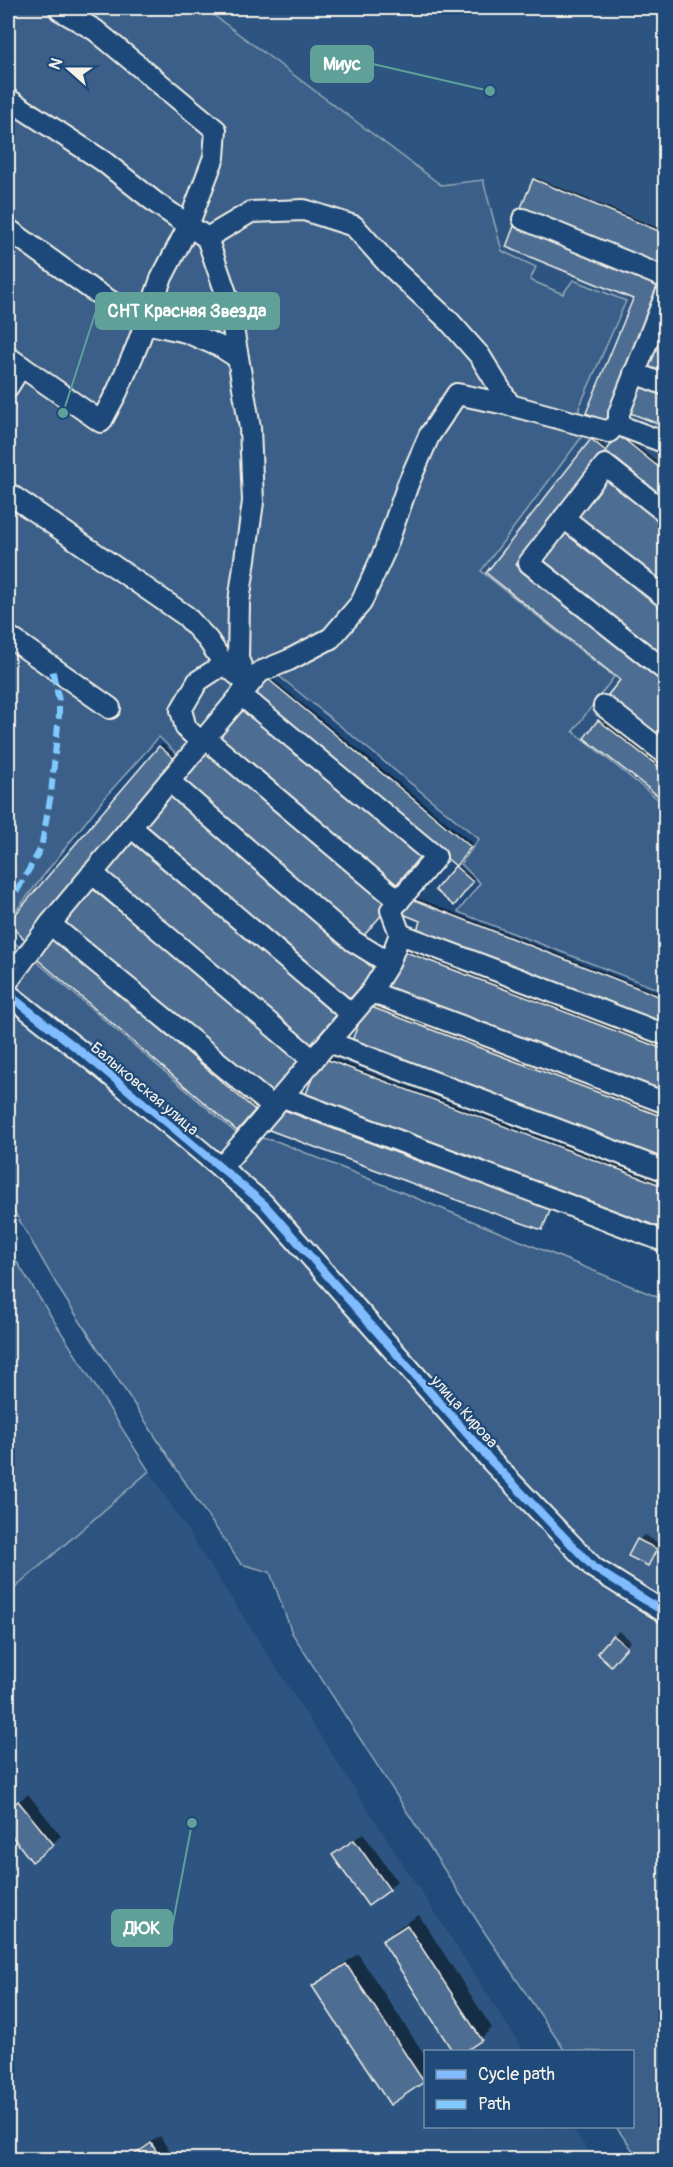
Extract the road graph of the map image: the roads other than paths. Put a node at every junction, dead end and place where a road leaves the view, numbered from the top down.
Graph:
1 (60, 10) dead end
2 (8, 99) edge
3 (523, 219) dead end
4 (188, 225) junction
5 (8, 229) edge
6 (207, 238) junction
7 (666, 278) edge
8 (666, 294) edge
9 (145, 323) junction
10 (660, 326) edge
11 (238, 358) junction
12 (14, 362) edge
13 (634, 373) junction
14 (666, 385) edge
15 (8, 387) edge
16 (510, 405) junction
17 (619, 422) junction
18 (666, 443) edge
19 (8, 493) edge
20 (666, 513) edge
21 (564, 518) junction
22 (666, 598) edge
23 (8, 636) edge
24 (224, 664) junction
25 (666, 671) edge
26 (245, 690) junction
27 (604, 706) dead end
28 (110, 708) dead end
29 (203, 740) junction
30 (666, 754) edge
31 (169, 781) junction
32 (131, 826) junction
33 (92, 873) junction
34 (399, 901) junction
35 (50, 924) junction
36 (400, 934) junction
37 (389, 963) junction
38 (8, 981) edge
39 (371, 992) junction
40 (8, 994) edge
41 (351, 1014) junction
42 (666, 1035) edge
43 (329, 1042) junction
44 (313, 1060) junction
45 (278, 1102) junction
46 (666, 1103) edge
47 (220, 1168) junction
48 (666, 1171) edge
49 (264, 1204) joint
50 (666, 1242) edge
51 (666, 1613) edge

1 - 4 street
2 - 4 street
3 - 7 street
4 - 6 street
4 - 9 street
5 - 9 street
6 - 11 street
6 - 16 street
8 - 10 street
9 - 11 street
9 - 12 street
10 - 13 street
11 - 26 street
12 - 15 street
13 - 14 street
13 - 17 street
16 - 17 street
16 - 26 street
17 - 18 street
19 - 24 street
20 - 21 street
21 - 22 street
21 - 25 street
23 - 28 street
24 - 26 street
24 - 29 street
26 - 29 street
26 - 34 street
27 - 30 street
29 - 31 street
29 - 34 street
31 - 32 street
31 - 37 street
32 - 33 street
32 - 41 street
33 - 35 street
33 - 44 street
34 - 36 street
35 - 38 street
35 - 45 street
36 - 37 street
36 - 42 street
37 - 39 street
39 - 41 street
39 - 46 street
40 - 47 street, Балыковская улица
41 - 43 street
43 - 44 street
43 - 48 street
44 - 45 street
45 - 47 street
45 - 50 street
47 - 49 street, Балыковская улица
49 - 51 street, улица Кирова

